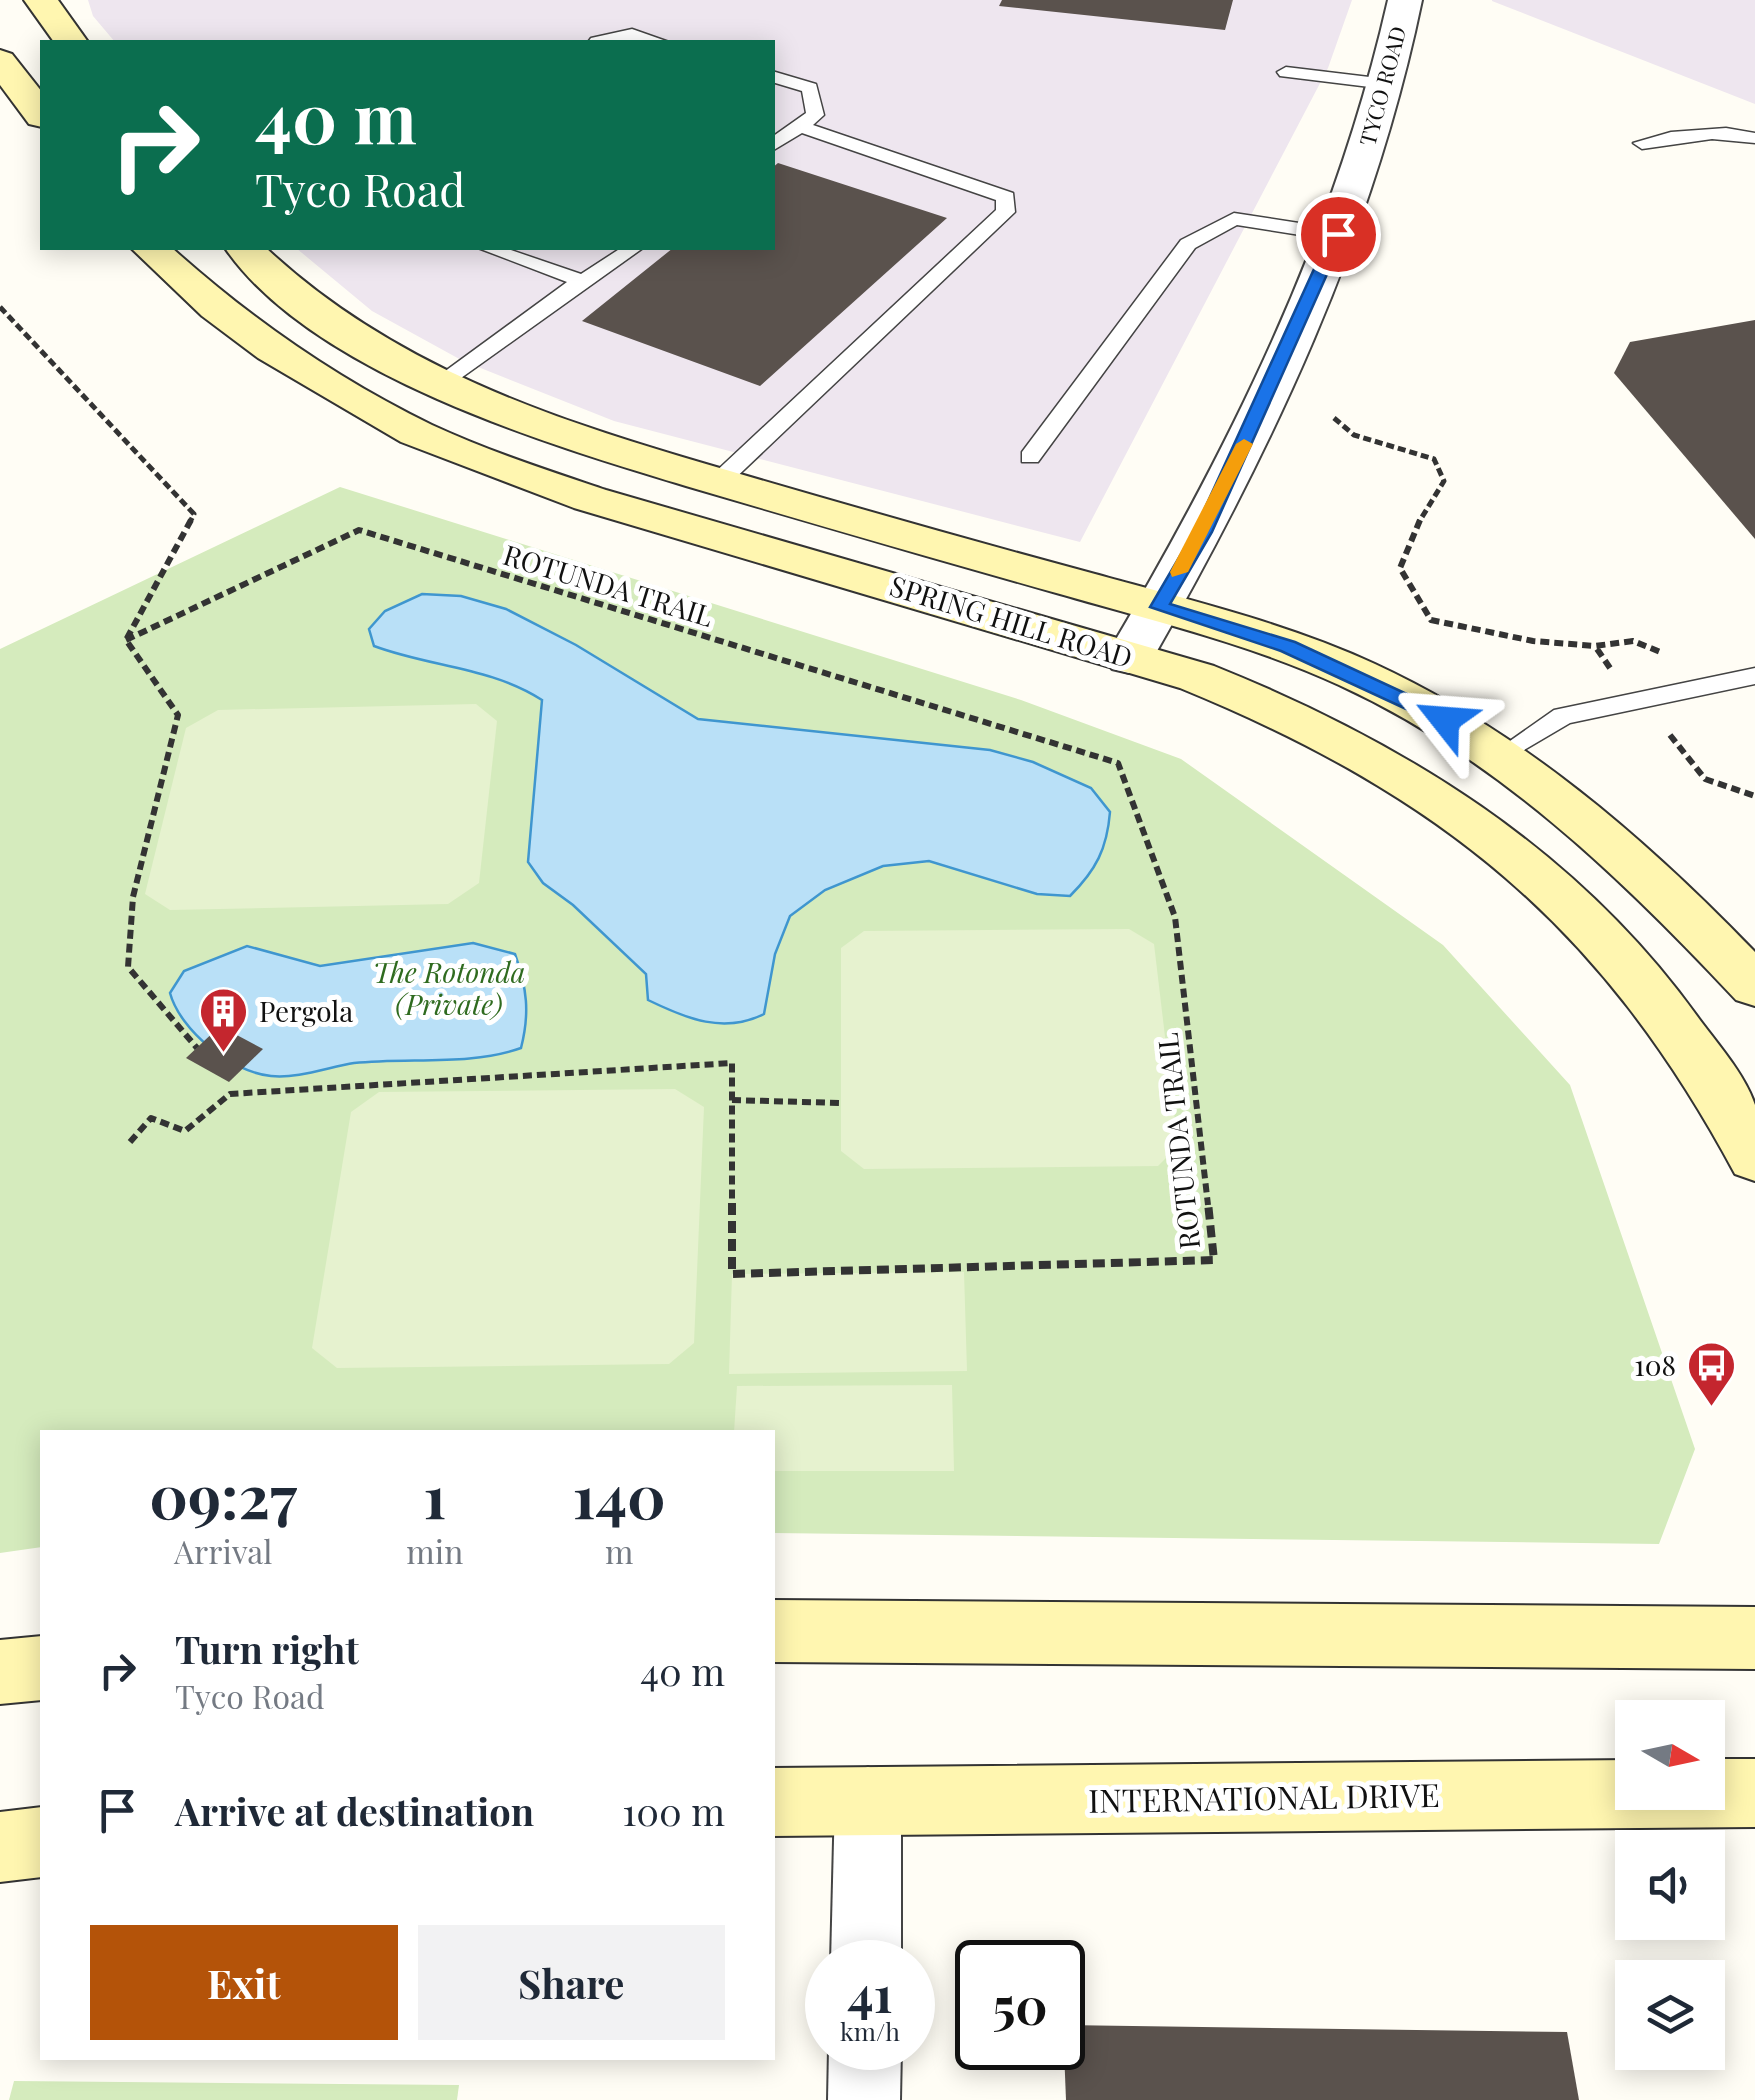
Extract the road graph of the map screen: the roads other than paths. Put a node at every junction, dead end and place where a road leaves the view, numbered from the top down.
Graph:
1 (41, 0) edge
2 (1404, 0) edge
3 (70, 40) edge
4 (606, 40) edge
5 (653, 40) edge
6 (0, 60) edge
7 (1286, 72) dead end
8 (775, 77) edge
9 (1386, 84) junction
10 (40, 113) edge
11 (800, 126) junction
12 (1755, 138) edge
13 (1642, 143) dead end
14 (775, 144) edge
15 (1338, 234) junction
16 (152, 250) edge
17 (246, 250) edge
18 (494, 250) edge
19 (630, 250) edge
20 (582, 282) junction
21 (440, 384) junction
22 (1030, 456) dead end
23 (718, 482) junction
24 (1159, 607) junction
25 (1129, 658) junction
26 (1755, 676) edge
27 (1502, 755) junction
28 (1755, 986) edge
29 (1755, 1158) edge
30 (775, 1631) edge
31 (1755, 1638) edge
32 (40, 1668) edge
33 (0, 1672) edge
34 (1755, 1793) edge
35 (868, 1800) junction
36 (775, 1802) edge
37 (40, 1842) edge
38 (0, 1847) edge
39 (866, 1940) edge
40 (865, 2070) edge
41 (864, 2100) edge

1 - 3 main road
2 - 9 street, TYCO ROAD
4 - 5 lane
6 - 10 main road
7 - 9 lane
8 - 11 lane
9 - 15 street, TYCO ROAD
11 - 14 lane
11 - 23 lane
12 - 13 lane
15 - 22 lane
15 - 24 street, TYCO ROAD
16 - 25 main road, SPRING HILL ROAD
17 - 21 main road, SPRING HILL ROAD
18 - 20 lane
19 - 20 lane
20 - 21 lane
21 - 23 main road, SPRING HILL ROAD
23 - 24 main road, SPRING HILL ROAD
24 - 25 street, TYCO ROAD
24 - 27 main road, SPRING HILL ROAD
25 - 29 main road, SPRING HILL ROAD
26 - 27 lane
27 - 28 main road, SPRING HILL ROAD
30 - 31 main road
32 - 33 main road
34 - 35 main road, INTERNATIONAL DRIVE
35 - 36 main road, INTERNATIONAL DRIVE
35 - 39 street
37 - 38 main road
40 - 41 street

